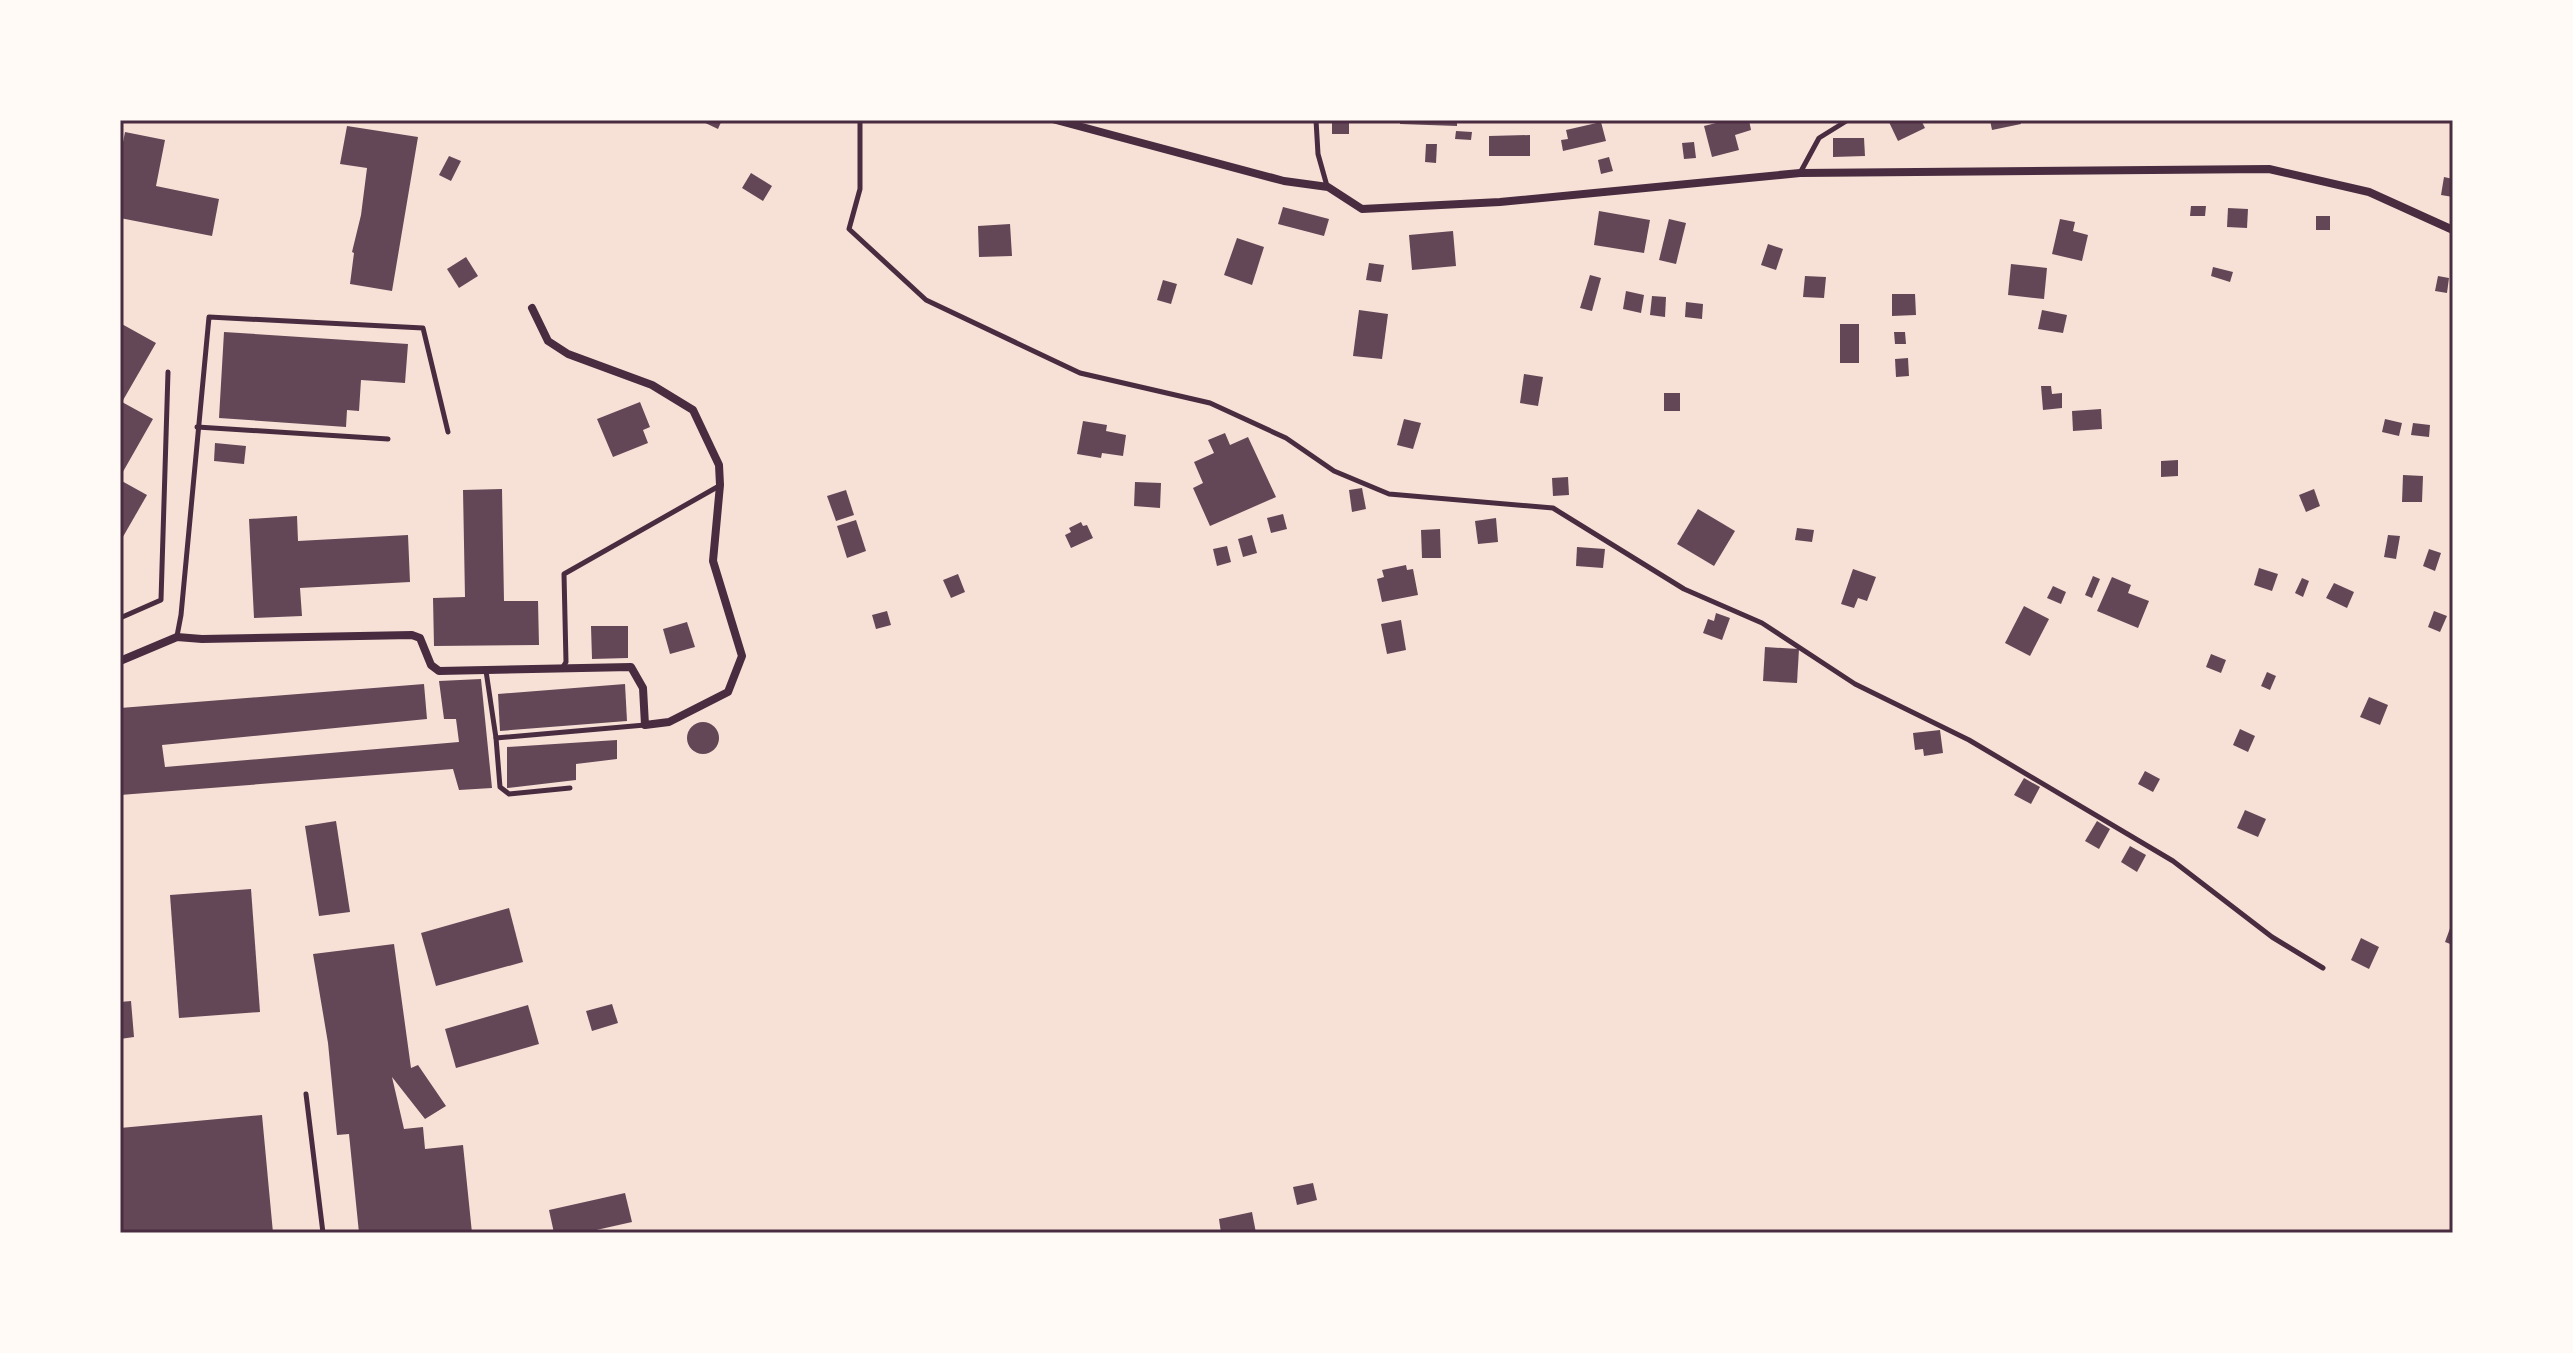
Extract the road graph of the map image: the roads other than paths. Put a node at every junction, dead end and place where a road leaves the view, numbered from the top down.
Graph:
1 (860, 120) edge
2 (1056, 120) edge
3 (1316, 120) edge
4 (1848, 120) edge
5 (1800, 173) junction
6 (1328, 187) junction
7 (2453, 230) edge
8 (532, 308) dead end
9 (168, 372) dead end
10 (197, 427) junction
11 (448, 432) dead end
12 (388, 439) dead end
13 (720, 485) junction
14 (120, 618) edge
15 (177, 637) junction
16 (120, 661) edge
17 (563, 667) junction
18 (486, 671) junction
19 (645, 725) junction
20 (496, 738) junction
21 (570, 788) dead end
22 (2323, 968) dead end
23 (306, 1094) dead end
24 (323, 1233) edge

1 - 22 lane
2 - 6 street
3 - 6 lane
4 - 5 lane
5 - 6 street
5 - 7 street
8 - 13 street
9 - 14 lane
10 - 11 lane
10 - 12 lane
10 - 15 lane
13 - 17 lane
13 - 19 street
15 - 16 street
15 - 18 street
17 - 18 street
17 - 19 street
18 - 20 lane
19 - 20 lane
20 - 21 lane
23 - 24 lane

